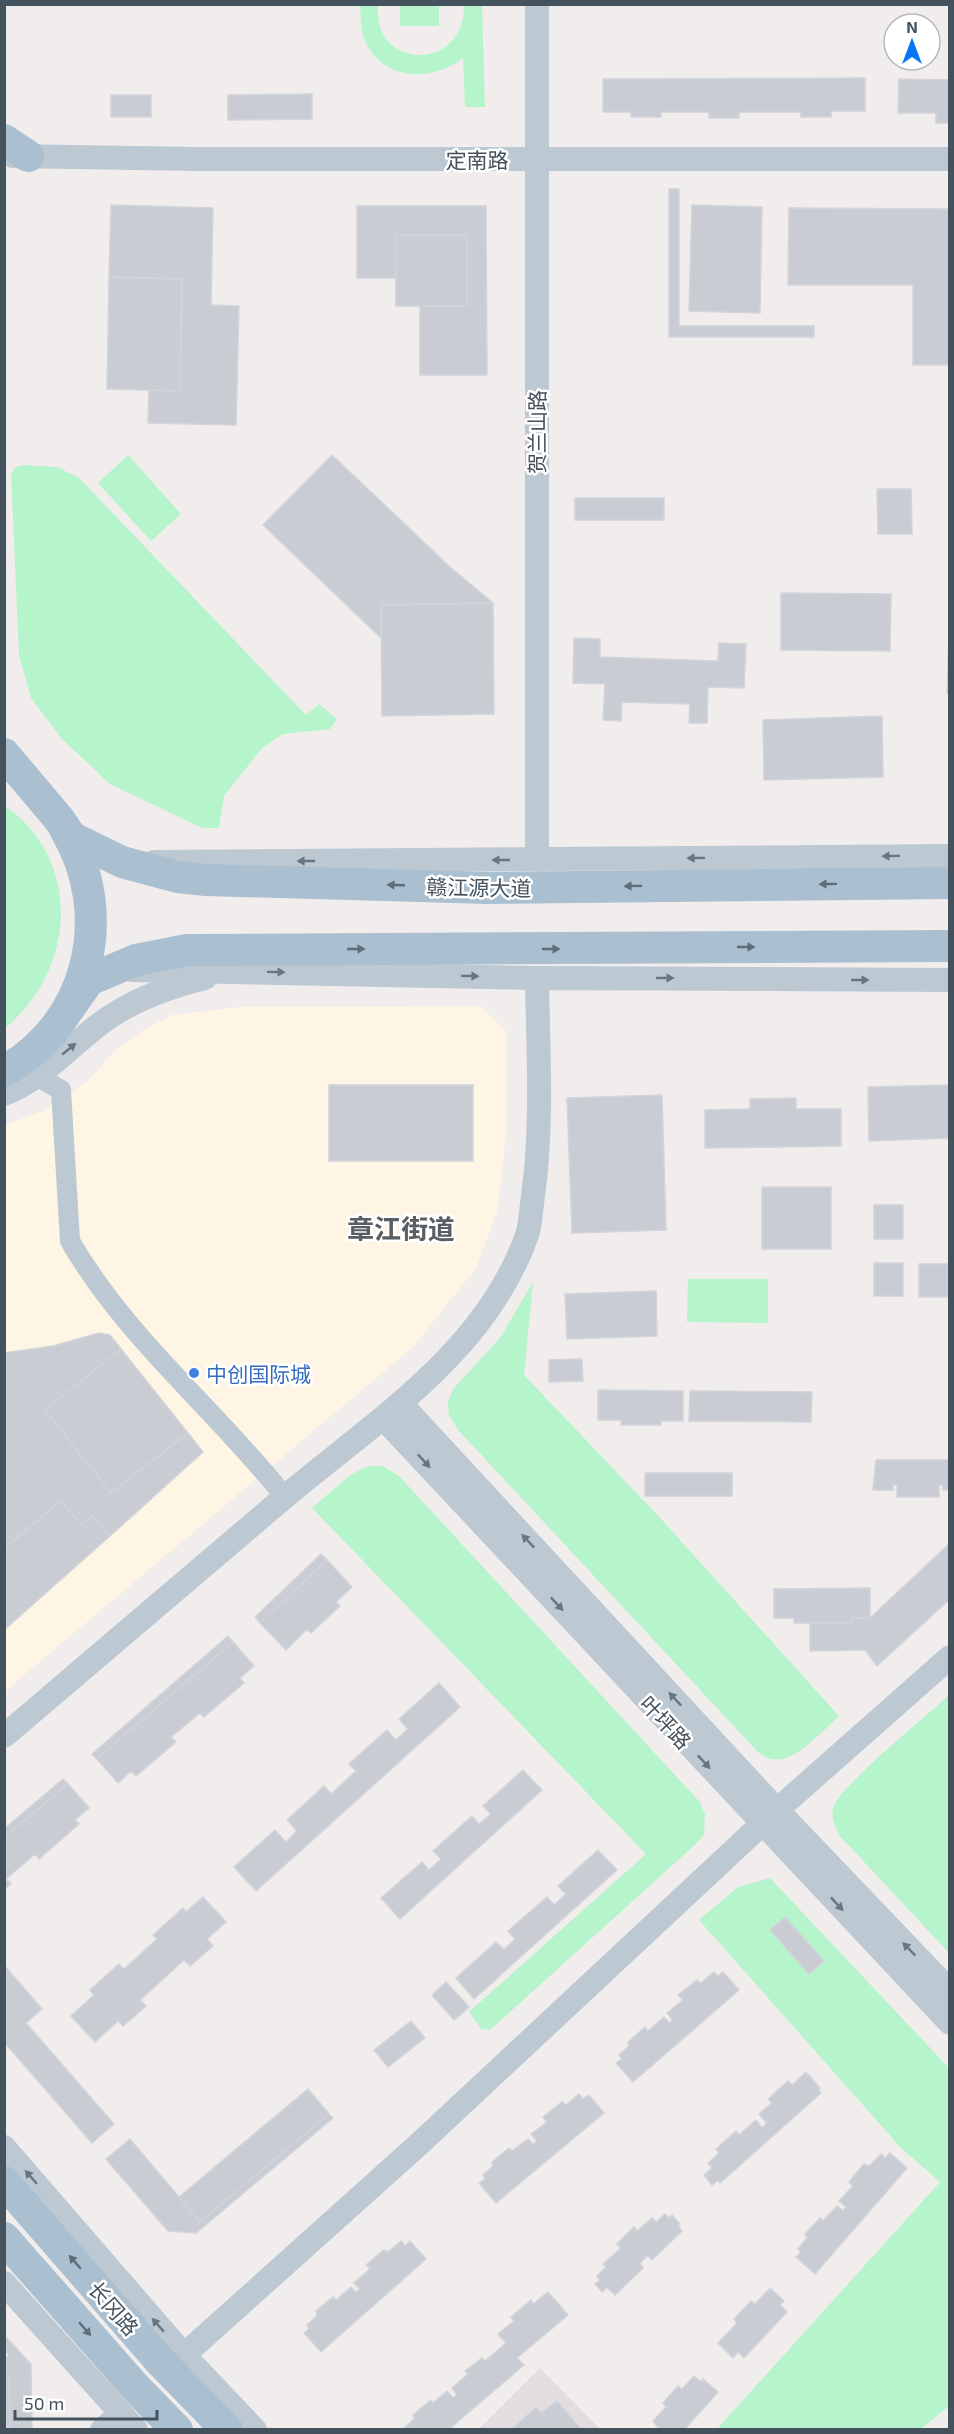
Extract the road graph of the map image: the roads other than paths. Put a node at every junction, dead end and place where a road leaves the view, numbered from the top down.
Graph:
1 (537, 4) edge
2 (10, 155) edge
3 (536, 159) junction
4 (950, 159) edge
5 (4, 754) edge
6 (4, 771) edge
7 (37, 794) junction
8 (59, 819) junction
9 (950, 856) edge
10 (537, 860) junction
11 (122, 862) junction
12 (950, 883) edge
13 (950, 946) edge
14 (112, 969) junction
15 (231, 972) junction
16 (537, 978) junction
17 (950, 980) edge
18 (51, 1034) junction
19 (19, 1070) edge
20 (4, 1094) edge
21 (392, 1411) junction
22 (285, 1497) junction
23 (950, 1657) edge
24 (4, 1736) edge
25 (770, 1818) junction
26 (950, 1991) edge
27 (950, 2023) edge
28 (4, 2147) edge
29 (4, 2182) edge
30 (4, 2238) edge
31 (4, 2283) edge
32 (184, 2355) junction
33 (128, 2422) edge
34 (102, 2430) edge
35 (177, 2430) edge
36 (227, 2430) edge
37 (255, 2430) edge

1 - 3 street, 贺兰山路
2 - 3 street, 定南路
3 - 4 street, 定南路
3 - 10 street, 贺兰山路
5 - 7 main road
6 - 7 main road
7 - 8 main road, 赣江源大道
8 - 11 main road, 赣江源大道
8 - 18 main road
9 -> 10 street
10 -> 11 street
12 -> 11 main road, 赣江源大道
14 -> 13 main road
14 - 15 street
14 - 18 main road
15 -> 16 street
19 -> 15 street
16 -> 17 street
16 - 21 street
18 - 19 main road
19 - 20 street
19 - 22 street
21 - 22 street
21 - 25 street, 叶坪路
22 - 24 street
23 - 25 street
26 -> 25 street, 叶坪路
25 -> 27 street, 叶坪路
25 - 32 street
32 -> 28 street
36 -> 29 main road, 长冈路
30 -> 35 main road, 长冈路
31 - 33 street
32 - 37 street
33 - 34 street

